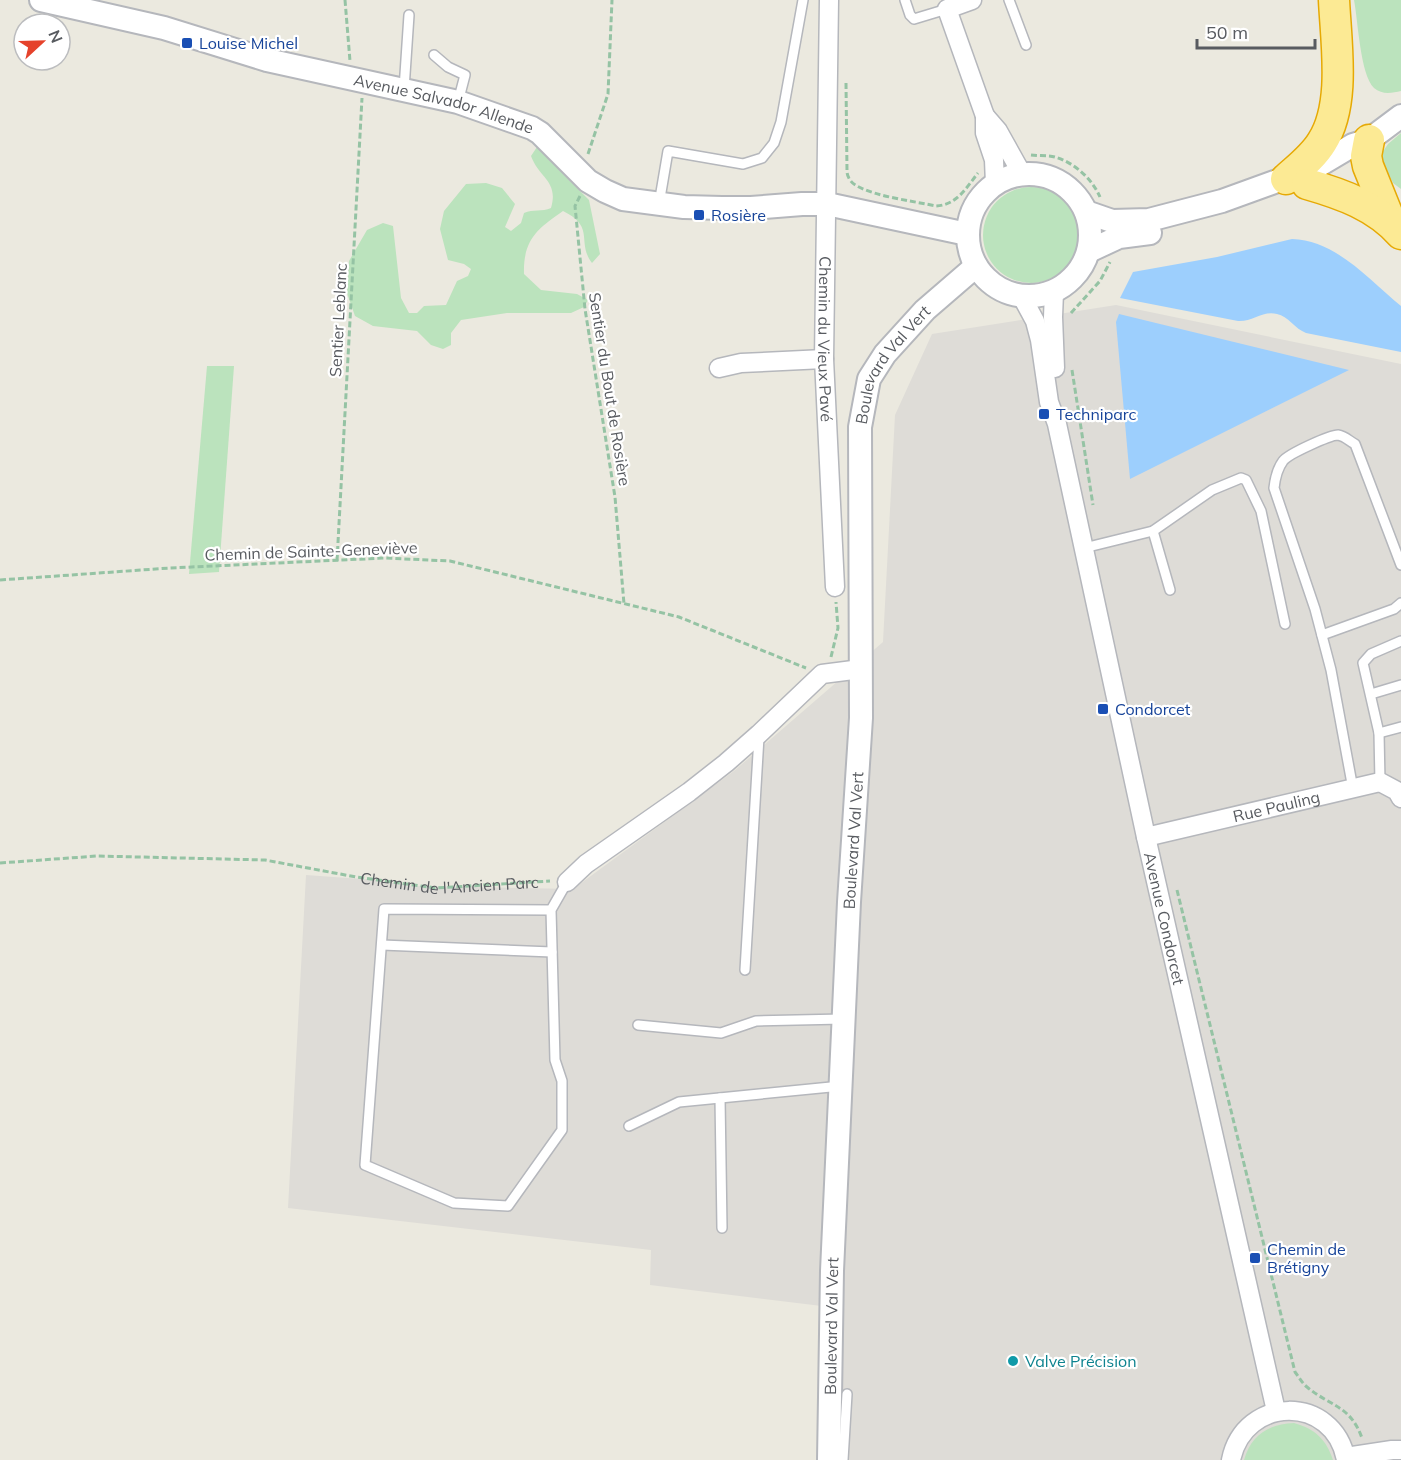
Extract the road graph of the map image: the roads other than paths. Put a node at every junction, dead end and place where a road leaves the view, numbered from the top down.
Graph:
1 (41, 0) edge
2 (803, 0) edge
3 (829, 0) edge
4 (905, 0) edge
5 (972, 0) edge
6 (1009, 0) edge
7 (1334, 0) edge
8 (947, 9) junction
9 (409, 15) dead end
10 (1026, 45) dead end
11 (434, 55) dead end
12 (404, 89) junction
13 (458, 102) junction
14 (1401, 116) edge
15 (1369, 140) junction
16 (1001, 157) junction
17 (1022, 174) junction
18 (1296, 181) junction
19 (995, 184) junction
20 (659, 204) junction
21 (827, 204) junction
22 (1094, 208) junction
23 (1396, 228) edge
24 (967, 234) junction
25 (1099, 253) junction
26 (975, 266) junction
27 (1054, 292) junction
28 (1022, 297) junction
29 (824, 359) junction
30 (720, 368) dead end
31 (1057, 424) junction
32 (1153, 531) junction
33 (1084, 548) junction
34 (1401, 565) edge
35 (835, 587) road end
36 (1170, 590) dead end
37 (1401, 603) edge
38 (1285, 624) dead end
39 (1322, 634) junction
40 (1401, 641) edge
41 (861, 669) junction
42 (1401, 685) edge
43 (1371, 694) junction
44 (1401, 727) edge
45 (1379, 733) junction
46 (759, 734) junction
47 (1380, 782) junction
48 (1353, 789) junction
49 (1400, 793) edge
50 (1146, 837) junction
51 (567, 882) joint
52 (551, 910) junction
53 (382, 945) junction
54 (552, 952) junction
55 (746, 970) dead end
56 (843, 1019) junction
57 (638, 1025) dead end
58 (840, 1086) junction
59 (720, 1098) junction
60 (629, 1126) dead end
61 (722, 1228) dead end
62 (846, 1394) dead end
63 (1276, 1411) junction
64 (1401, 1450) edge
65 (1346, 1459) edge
66 (829, 1460) edge
67 (843, 1460) edge
68 (1231, 1460) edge

1 - 12 street, Avenue Salvador Allende
2 - 20 lane
3 - 21 street, Chemin du Vieux Pavé
4 - 8 lane
5 - 8 street
6 - 10 lane
7 - 18 highway
8 - 16 street
9 - 12 lane
11 - 13 lane
12 - 13 street, Avenue Salvador Allende
13 - 20 street, Avenue Salvador Allende
14 - 15 street
15 - 18 street
15 - 23 highway
16 - 17 street
16 - 19 street
17 - 19 street
17 - 22 street
18 - 22 street
18 - 23 highway
18 - 25 street
19 - 24 street
20 - 21 street, Avenue Salvador Allende
21 - 24 street, Avenue Salvador Allende
21 - 29 street, Chemin du Vieux Pavé
22 - 25 street
24 - 26 street
25 - 27 street
26 - 28 street
26 - 41 street, Boulevard Val Vert
27 - 28 street
27 - 31 street, Avenue Condorcet
28 - 31 street, Avenue Condorcet
29 - 30 street
29 - 35 street, Chemin du Vieux Pavé
31 - 33 street, Avenue Condorcet
32 - 33 lane
32 - 36 lane
32 - 38 lane
33 - 50 street, Avenue Condorcet
34 - 39 lane
37 - 39 lane
39 - 48 lane
40 - 43 lane
41 - 46 street
41 - 56 street, Boulevard Val Vert
42 - 43 lane
43 - 45 lane
44 - 45 lane
45 - 47 lane
46 - 51 street
46 - 55 lane
47 - 48 street, Rue Pauling
47 - 49 street
48 - 50 street, Rue Pauling
50 - 63 street, Avenue Condorcet
51 - 52 lane
52 - 53 lane
52 - 54 lane
53 - 54 lane
53 - 54 lane
56 - 57 lane
56 - 58 street, Boulevard Val Vert
58 - 59 lane
58 - 66 street, Boulevard Val Vert
59 - 60 lane
59 - 61 lane
62 - 67 lane
63 - 65 street
63 - 68 street
64 - 65 street

